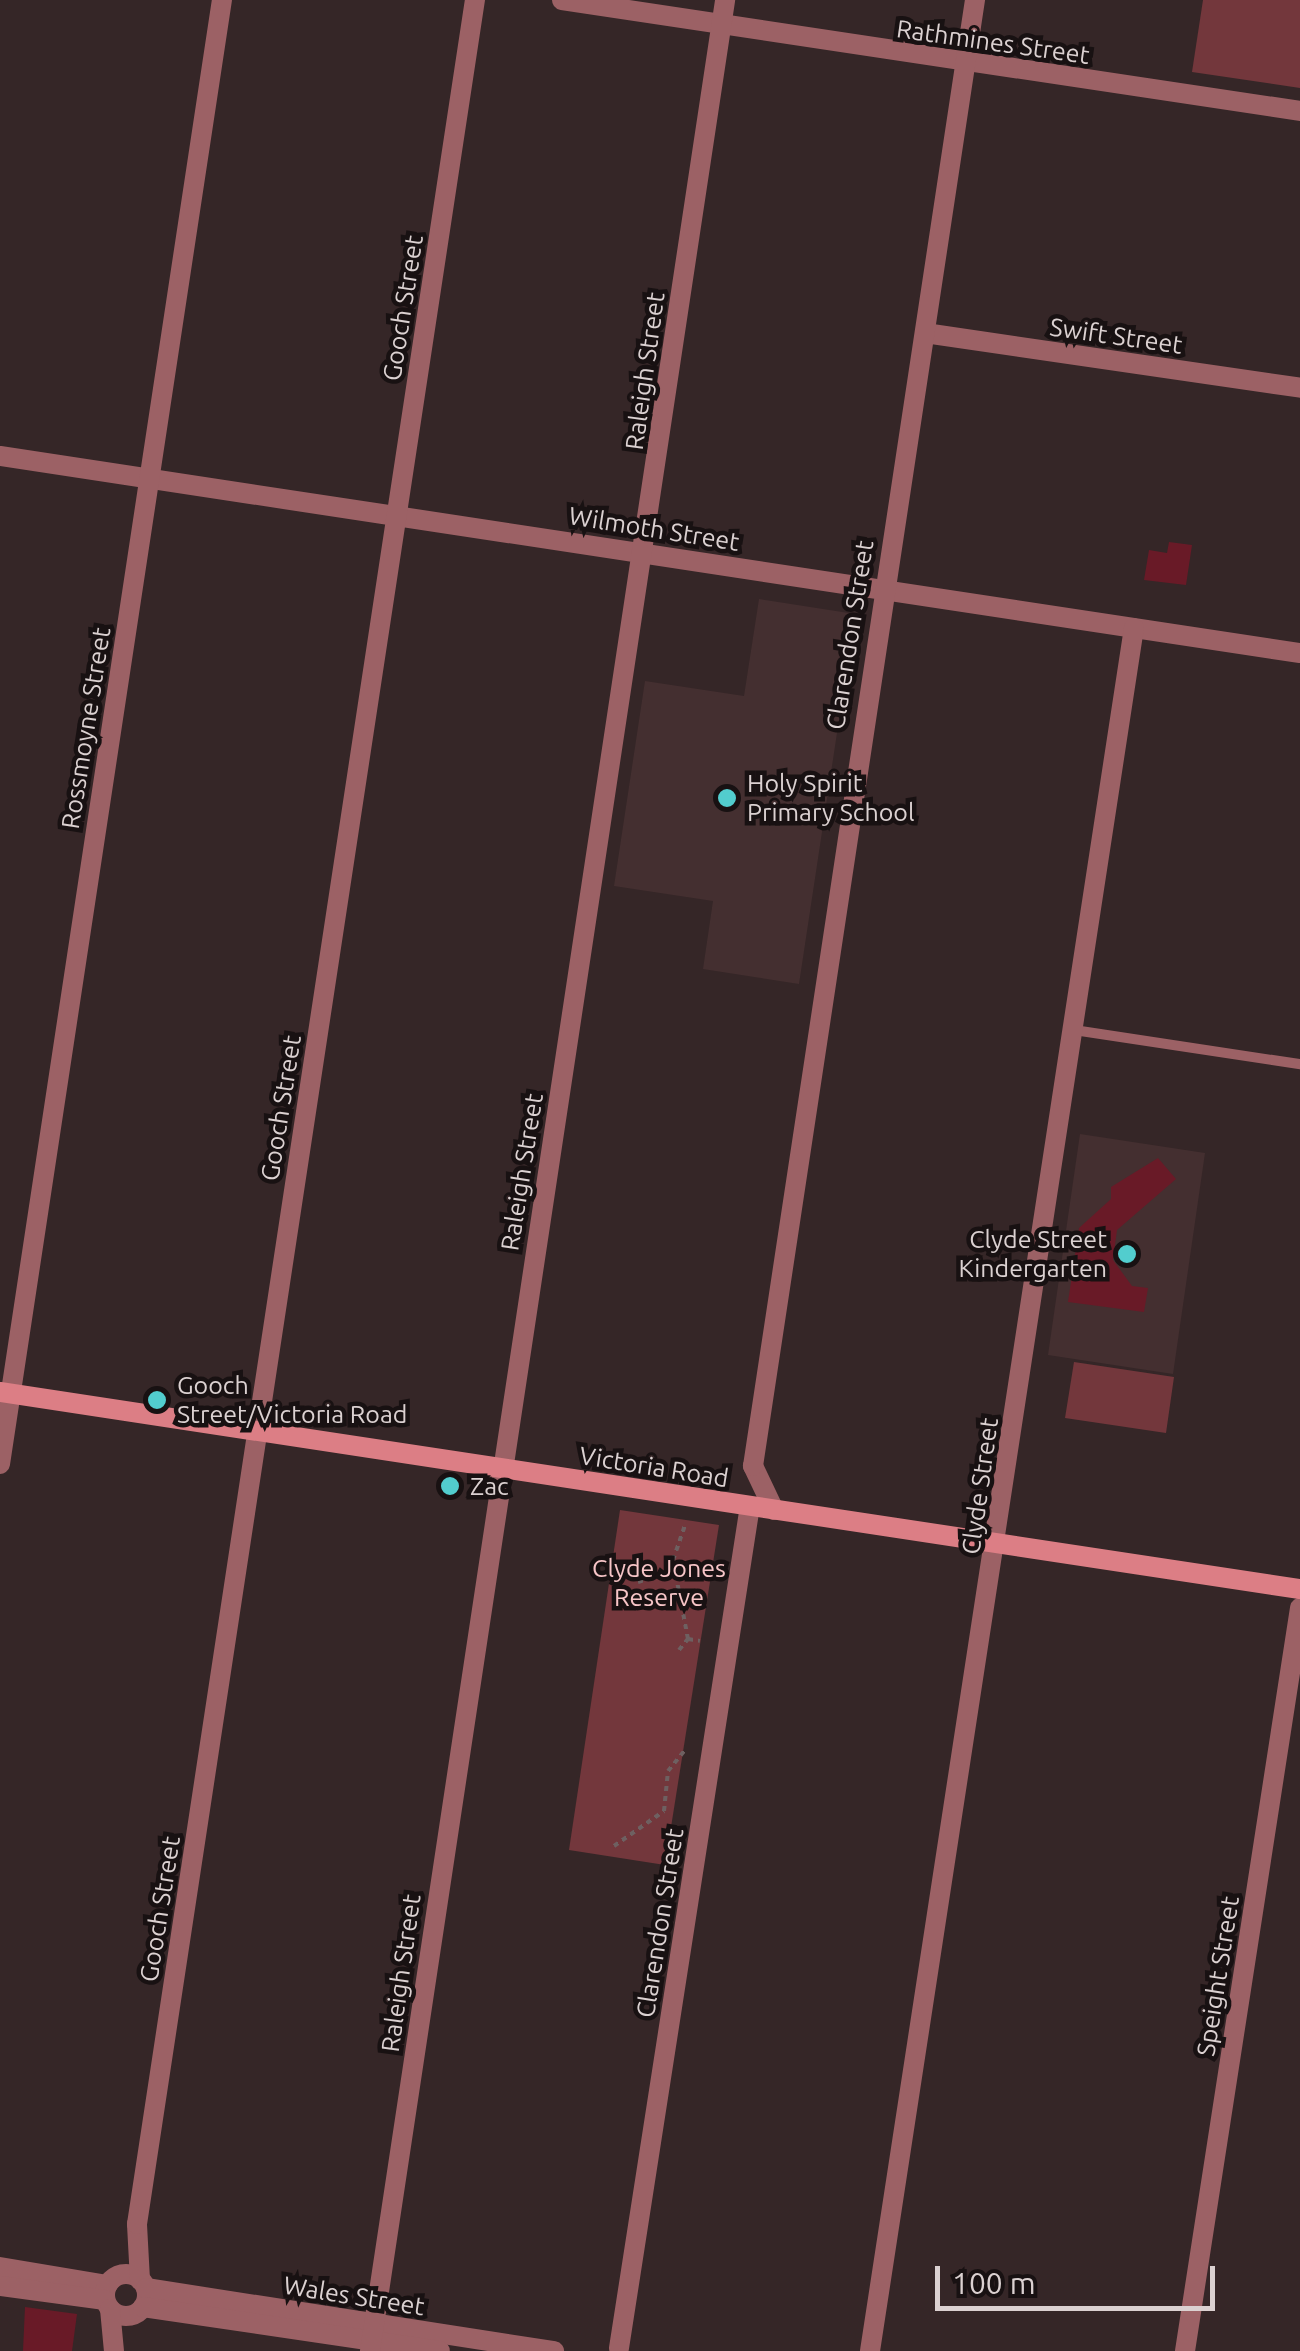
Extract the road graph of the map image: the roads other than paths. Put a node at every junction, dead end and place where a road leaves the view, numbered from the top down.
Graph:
1 (222, 0) edge
2 (475, 0) edge
3 (562, 0) edge
4 (725, 0) edge
5 (976, 0) edge
6 (721, 27) junction
7 (966, 64) junction
8 (1300, 111) edge
9 (925, 334) junction
10 (1300, 388) edge
11 (0, 456) edge
12 (150, 478) junction
13 (397, 516) junction
14 (644, 552) junction
15 (881, 590) junction
16 (1134, 628) junction
17 (1300, 653) edge
18 (1074, 1030) junction
19 (1300, 1064) edge
20 (5, 1393) edge
21 (258, 1432) junction
22 (0, 1464) edge
23 (501, 1468) junction
24 (750, 1506) junction
25 (774, 1510) junction
26 (997, 1547) junction
27 (1300, 1589) edge
28 (1300, 1608) edge
29 (137, 2224) junction
30 (0, 2267) edge
31 (0, 2286) edge
32 (109, 2293) junction
33 (141, 2297) junction
34 (372, 2338) edge
35 (616, 2350) edge
36 (117, 2351) edge
37 (440, 2351) edge
38 (554, 2351) edge
39 (870, 2351) edge
40 (1185, 2351) edge

1 - 12 street, Rossmoyne Street
2 - 13 street, Gooch Street
3 - 6 street, Rathmines Street
4 - 6 street, Raleigh Street
5 - 7 street, Clarendon Street
6 - 7 street, Rathmines Street
6 - 14 street, Raleigh Street
7 - 8 street, Rathmines Street
7 - 9 street, Clarendon Street
9 - 10 street, Swift Street
9 - 15 street, Clarendon Street
11 - 12 street, Wilmoth Street
12 - 13 street, Wilmoth Street
12 - 20 street, Rossmoyne Street
13 - 14 street, Wilmoth Street
13 - 21 street, Gooch Street
14 - 15 street, Wilmoth Street
14 - 23 street, Raleigh Street
15 - 16 street, Wilmoth Street
15 - 25 street, Clarendon Street
16 - 17 street, Wilmoth Street
16 - 18 street, Clyde Street
18 - 19 lane
18 - 26 street, Clyde Street
20 - 21 street, Victoria Road
20 - 22 street, Rossmoyne Street
21 - 23 street, Victoria Road
21 - 29 street, Gooch Street
23 - 24 street, Victoria Road
23 - 34 street, Raleigh Street
24 - 25 street, Victoria Road
24 - 35 street, Clarendon Street
25 - 26 street, Victoria Road
26 - 27 street, Victoria Road
26 - 39 street, Clyde Street
28 - 40 street, Speight Street
29 - 32 street, Gooch Street
29 - 33 street, Gooch Street
30 - 32 street
31 - 32 street
32 - 33 street
32 - 33 street
32 - 36 street, Gooch Street
33 - 34 street, Wales Street
33 - 36 street, Gooch Street
34 - 37 street, Wales Street
34 - 38 street, Wales Street

